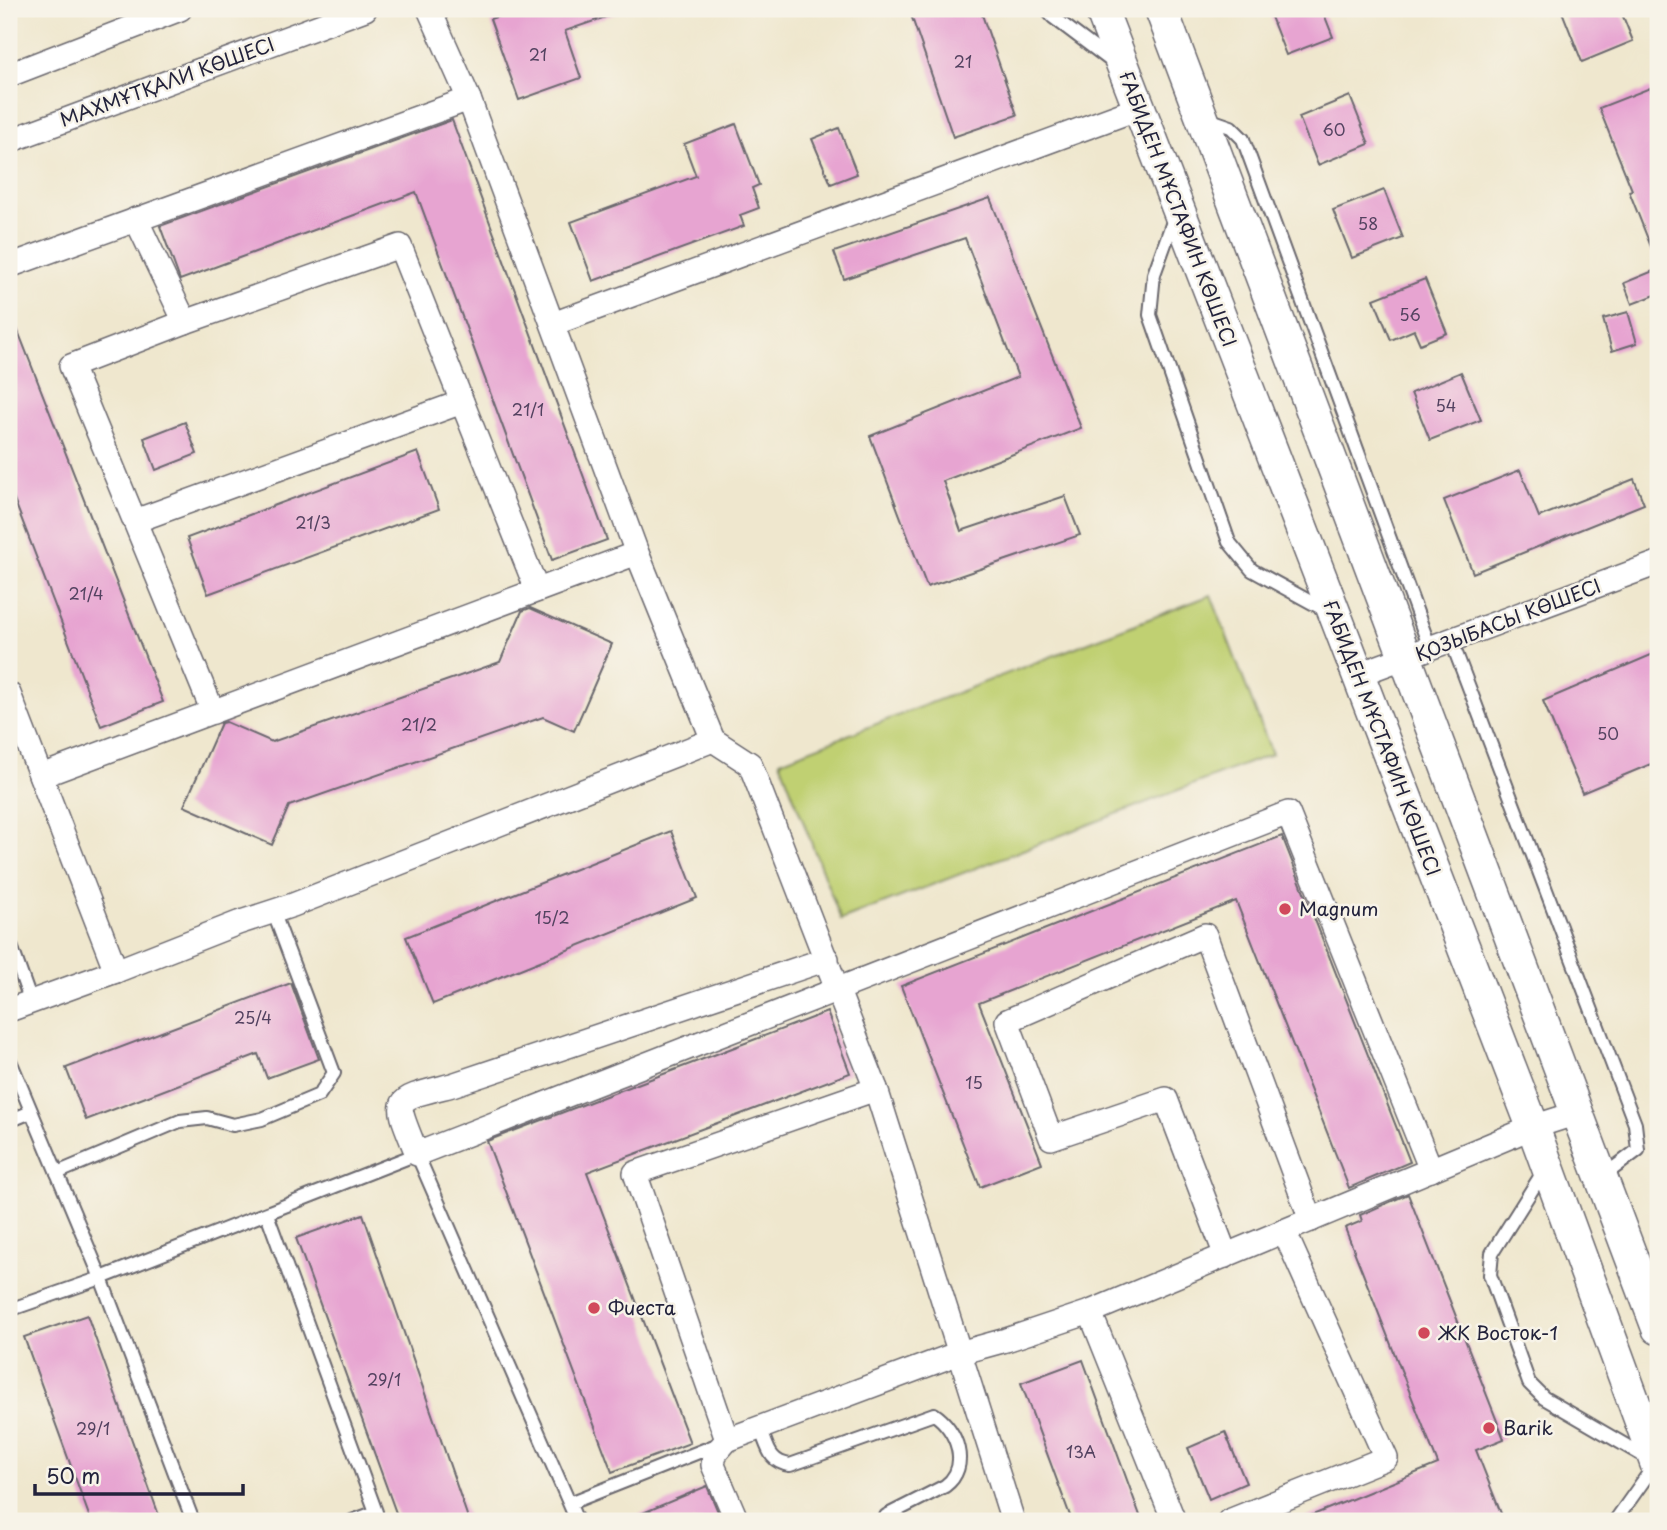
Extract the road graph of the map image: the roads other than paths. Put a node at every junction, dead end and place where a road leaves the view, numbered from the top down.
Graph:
1 (180, 9) edge
2 (365, 9) edge
3 (429, 9) edge
4 (1046, 9) edge
5 (1101, 9) edge
6 (1161, 9) edge
7 (1125, 71) junction
8 (9, 75) edge
9 (469, 99) junction
10 (1139, 108) junction
11 (9, 142) edge
12 (1178, 208) junction
13 (136, 219) junction
14 (9, 266) edge
15 (185, 322) junction
16 (553, 324) junction
17 (462, 402) junction
18 (135, 521) junction
19 (637, 553) junction
20 (1658, 563) edge
21 (537, 590) junction
22 (1334, 615) junction
23 (1429, 649) junction
24 (1357, 675) junction
25 (9, 694) edge
26 (213, 712) junction
27 (13, 721) edge
28 (713, 740) junction
29 (41, 776) junction
30 (273, 911) junction
31 (9, 940) edge
32 (827, 959) junction
33 (116, 971) junction
34 (837, 992) junction
35 (31, 1002) junction
36 (9, 1010) edge
37 (9, 1058) edge
38 (876, 1089) junction
39 (32, 1112) junction
40 (1577, 1112) junction
41 (9, 1121) edge
42 (1533, 1127) junction
43 (417, 1154) junction
44 (1548, 1166) junction
45 (1431, 1170) junction
46 (57, 1173) junction
47 (1601, 1177) junction
48 (267, 1214) junction
49 (1311, 1220) junction
50 (1284, 1231) junction
51 (1226, 1256) junction
52 (100, 1278) junction
53 (9, 1310) edge
54 (1090, 1312) junction
55 (1658, 1328) edge
56 (959, 1353) junction
57 (760, 1428) junction
58 (727, 1440) junction
59 (1657, 1466) edge
60 (570, 1503) junction
61 (886, 1516) dead end
62 (193, 1521) edge
63 (352, 1521) edge
64 (577, 1521) edge
65 (737, 1521) edge
66 (1013, 1521) edge
67 (1174, 1521) edge
68 (1229, 1521) edge
69 (1615, 1521) edge

1 - 8 street
2 - 11 street, МАХМҰТҚАЛИ КӨШЕСІ
3 - 9 street
4 - 7 lane
5 - 7 street, ҒАБИДЕН МҰСТАФИН КӨШЕСІ
6 - 23 street
7 - 10 street, ҒАБИДЕН МҰСТАФИН КӨШЕСІ
9 - 13 street
9 - 16 street
10 - 12 street, ҒАБИДЕН МҰСТАФИН КӨШЕСІ
10 - 16 street
12 - 22 street, ҒАБИДЕН МҰСТАФИН КӨШЕСІ
12 - 22 lane
13 - 14 street
13 - 15 street
15 - 17 street
15 - 18 street
16 - 19 street
17 - 18 street
17 - 21 street
18 - 26 street
19 - 21 street
19 - 28 street
20 - 23 street, ҚОЗЫБАСЫ КӨШЕСІ
21 - 26 street
22 - 24 street, ҒАБИДЕН МҰСТАФИН КӨШЕСІ
23 - 24 street, ҚОЗЫБАСЫ КӨШЕСІ
23 - 40 street
23 - 47 lane
24 - 42 street, ҒАБИДЕН МҰСТАФИН КӨШЕСІ
25 - 27 street
26 - 29 street
27 - 29 street
28 - 30 street
28 - 32 street
29 - 33 street
30 - 33 street
30 - 46 lane
31 - 35 lane
32 - 34 street
32 - 43 street
33 - 35 street
34 - 38 street
34 - 43 street
34 - 45 street
35 - 36 street
37 - 39 lane
38 - 56 street
38 - 58 street
39 - 41 lane
39 - 46 lane
40 - 42 street
40 - 47 street
42 - 44 street, ҒАБИДЕН МҰСТАФИН КӨШЕСІ
42 - 45 street
43 - 48 lane
43 - 60 lane
44 - 59 street, ҒАБИДЕН МҰСТАФИН КӨШЕСІ
44 - 59 lane
45 - 49 street
46 - 52 lane
47 - 55 street
48 - 52 lane
48 - 63 lane
49 - 50 street
49 - 51 street
50 - 51 street
50 - 68 street
51 - 54 street
52 - 53 lane
52 - 62 lane
54 - 56 street
54 - 67 street
56 - 57 street
56 - 66 street
57 - 58 street
57 - 61 lane
58 - 60 lane
58 - 65 street
59 - 69 lane
60 - 64 lane

